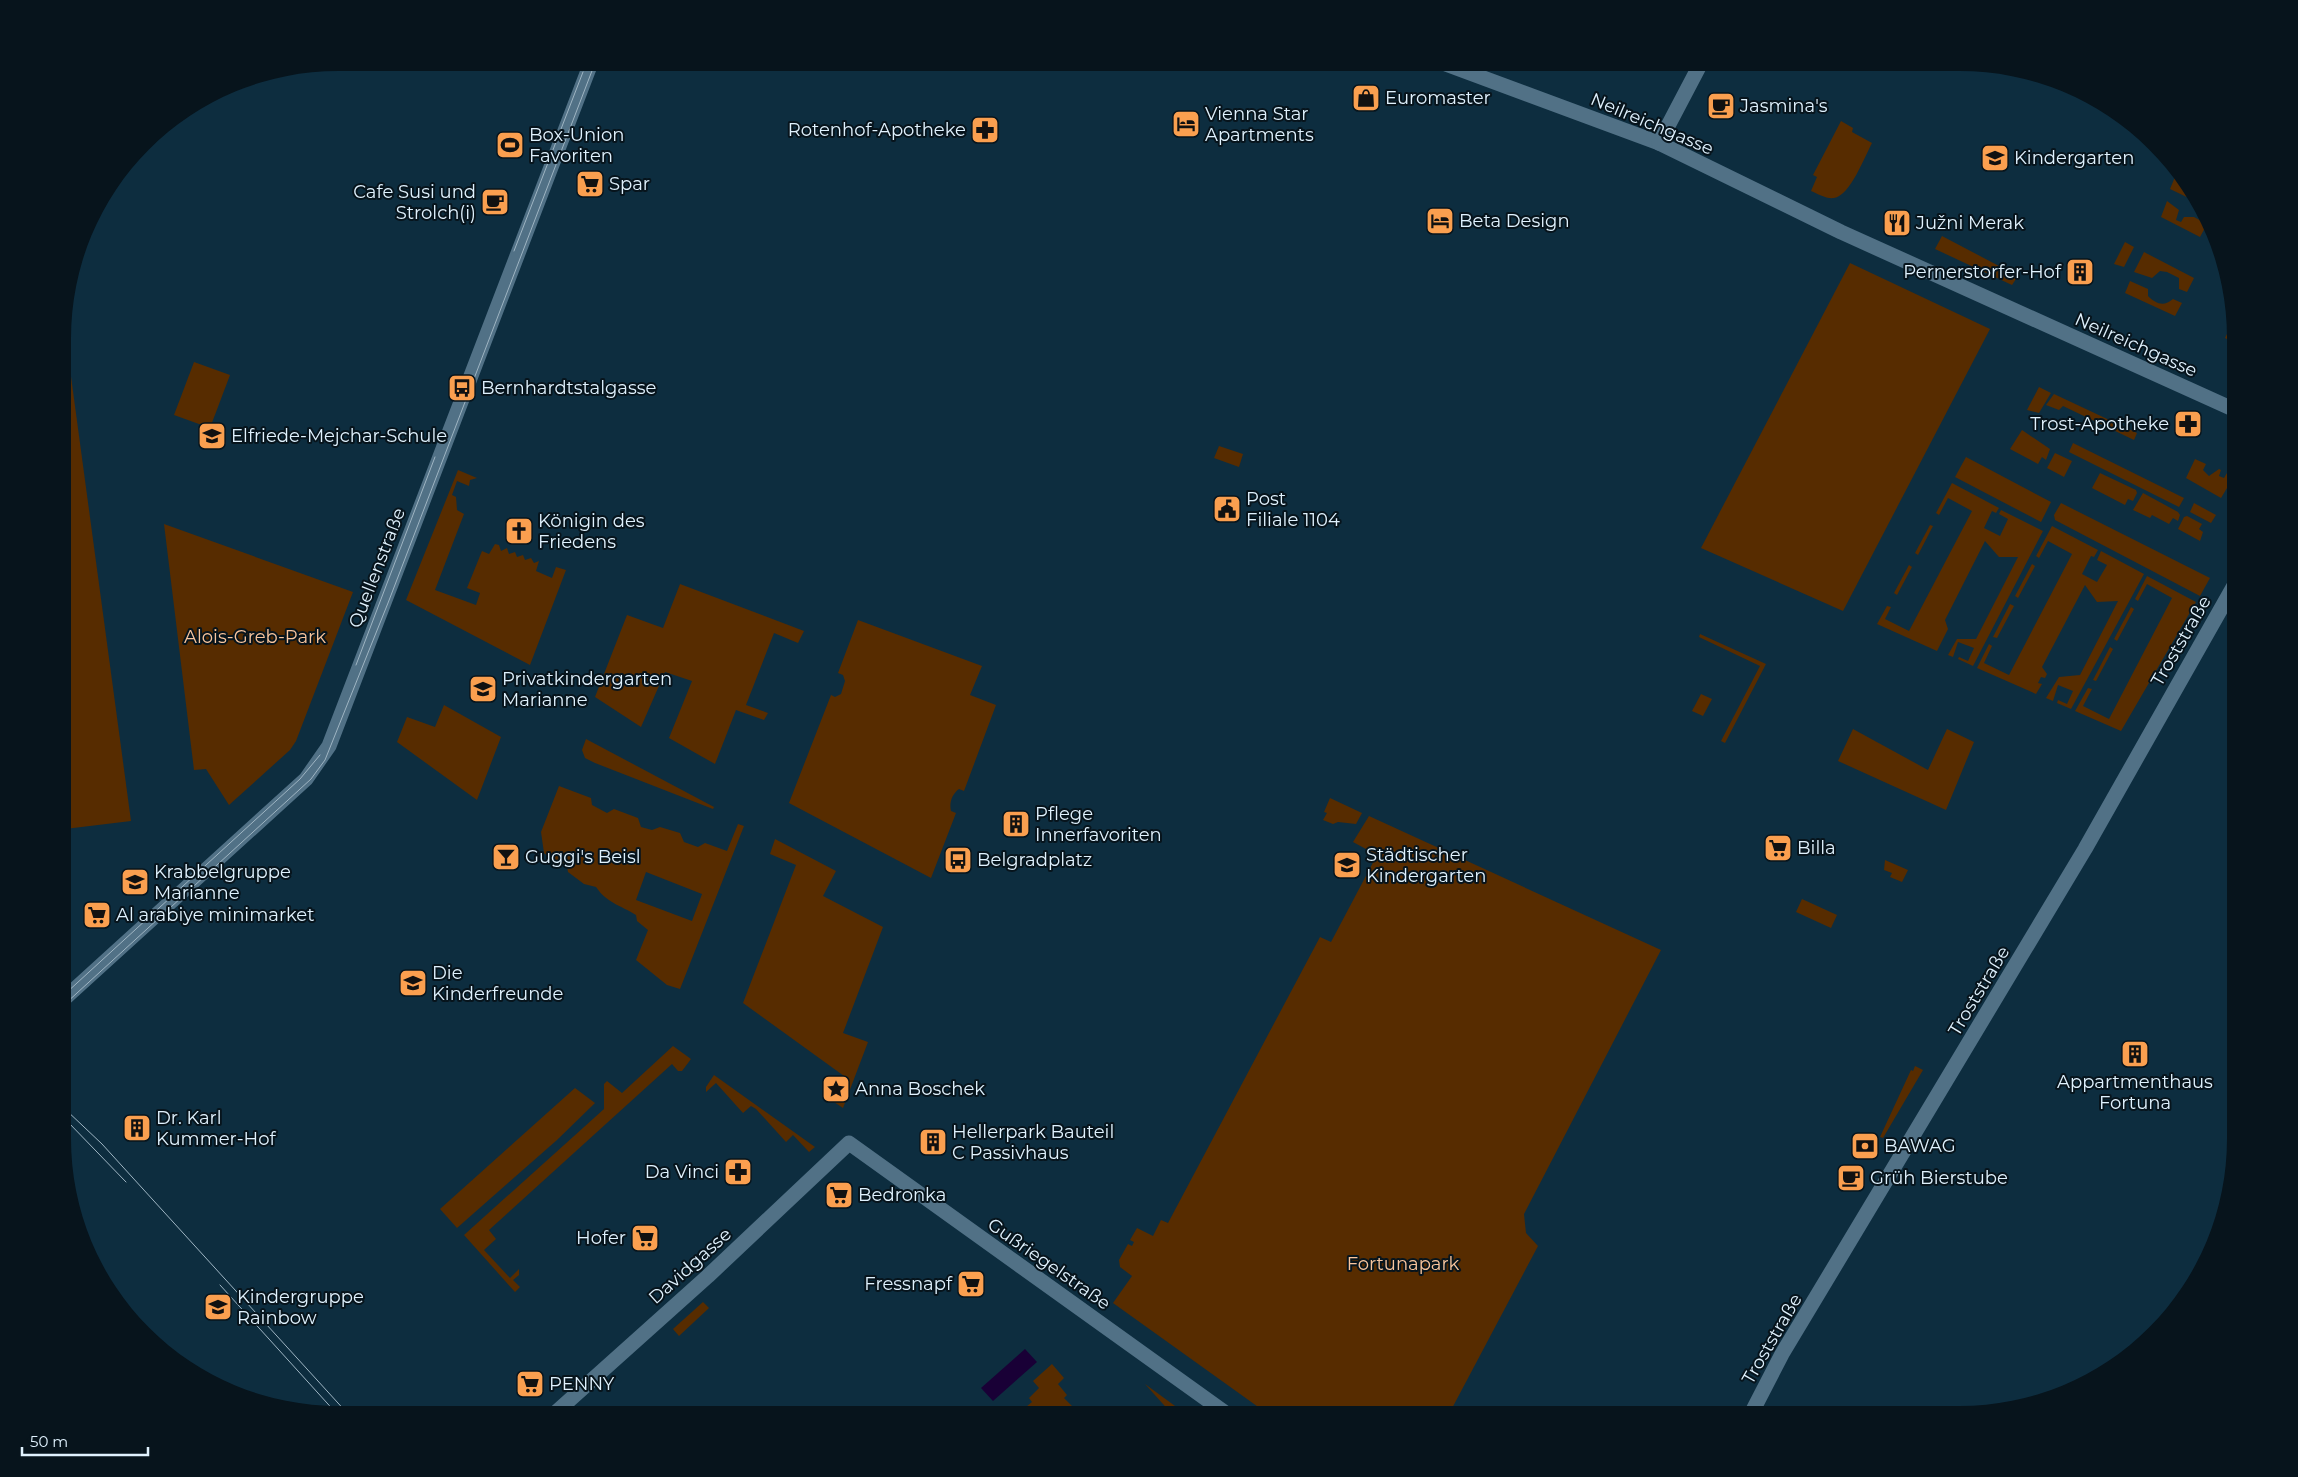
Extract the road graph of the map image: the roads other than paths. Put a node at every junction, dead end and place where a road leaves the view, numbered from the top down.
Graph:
1 (588, 71) edge
2 (1467, 71) edge
3 (1696, 71) edge
4 (1659, 143) junction
5 (2227, 406) edge
6 (2227, 598) edge
7 (71, 993) edge
8 (849, 1143) joint
9 (563, 1406) edge
10 (1216, 1406) edge
11 (1754, 1406) edge

1 - 7 street, Quellenstraße
2 - 4 street, Neilreichgasse
3 - 4 street
4 - 5 street, Neilreichgasse
6 - 11 street, Troststraße
8 - 9 street, Davidgasse
8 - 10 street, Gußriegelstraße

